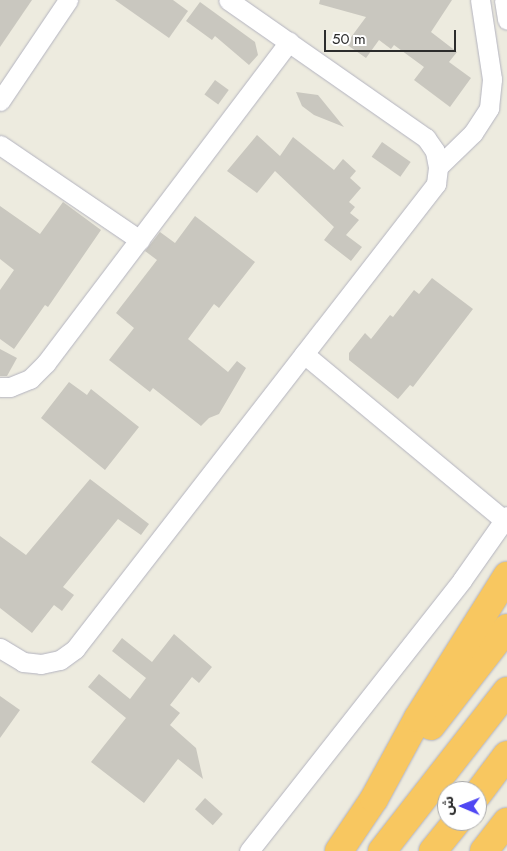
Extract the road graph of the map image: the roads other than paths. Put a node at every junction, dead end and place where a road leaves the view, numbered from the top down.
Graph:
1 (68, 0) edge
2 (228, 0) edge
3 (480, 0) edge
4 (504, 0) edge
5 (507, 20) edge
6 (289, 42) junction
7 (0, 101) edge
8 (0, 145) edge
9 (438, 167) junction
10 (140, 240) junction
11 (304, 354) junction
12 (0, 387) edge
13 (506, 518) edge
14 (507, 576) edge
15 (507, 628) edge
16 (0, 648) edge
17 (507, 691) edge
18 (507, 756) edge
19 (487, 781) edge
20 (374, 799) junction
21 (507, 822) edge
22 (449, 831) edge
23 (249, 851) edge
24 (339, 851) edge
25 (382, 851) edge
26 (433, 851) edge
27 (484, 851) edge

1 - 7 street
2 - 6 street
3 - 9 street
4 - 5 street
6 - 9 street
6 - 10 street
8 - 10 street
9 - 11 street
10 - 12 street
11 - 13 street
11 - 16 street
13 - 23 street
14 - 20 highway
15 - 20 highway
17 - 25 highway
18 - 19 highway
20 - 24 highway
21 - 27 highway
22 - 26 highway

